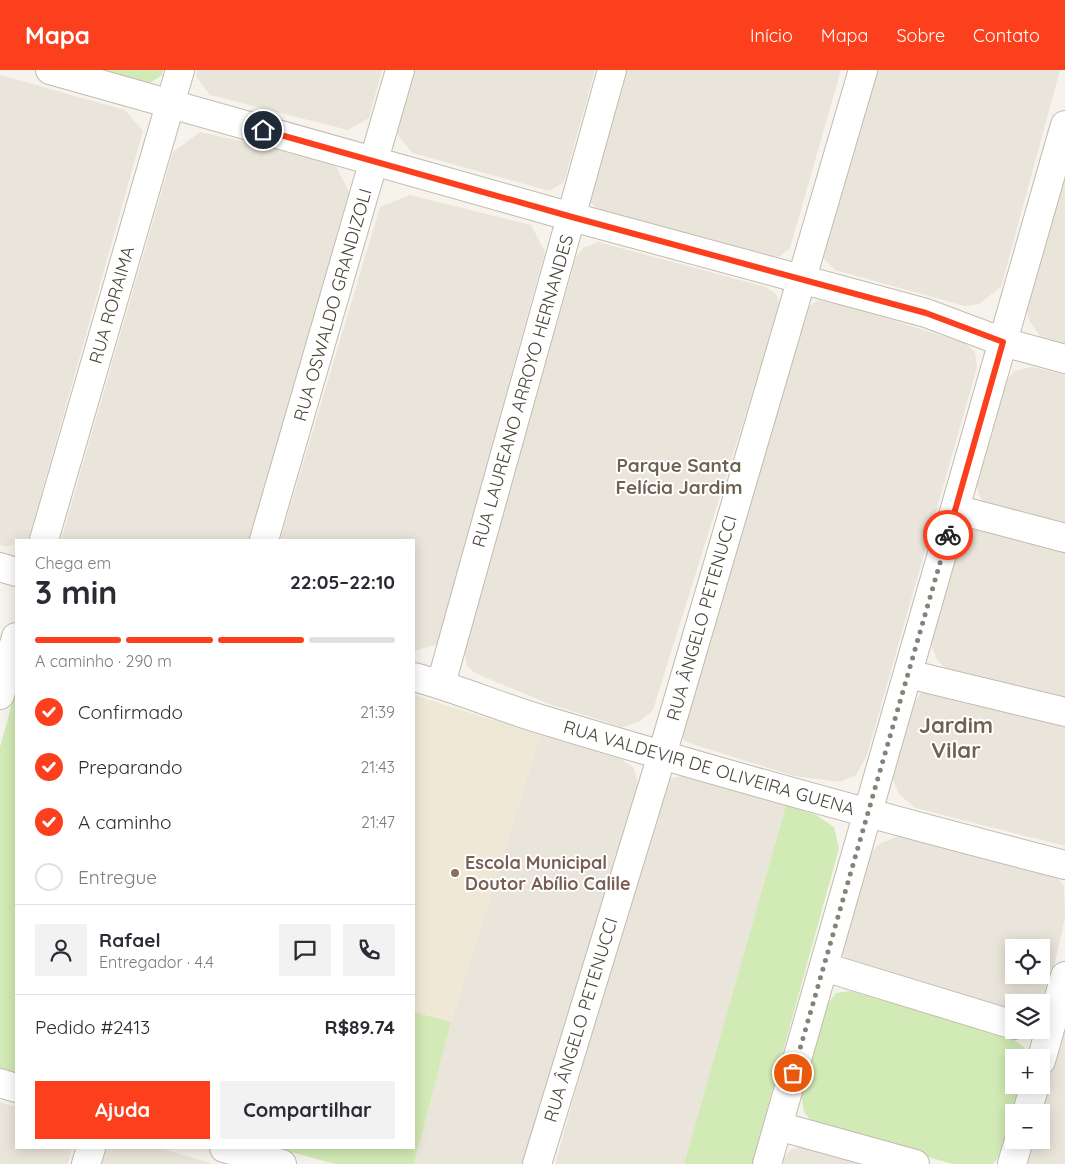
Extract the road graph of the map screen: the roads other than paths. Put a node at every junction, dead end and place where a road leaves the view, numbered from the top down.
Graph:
1 (50, 70) edge
2 (180, 70) edge
3 (400, 70) edge
4 (612, 70) edge
5 (863, 70) edge
6 (170, 104) junction
7 (1065, 128) edge
8 (375, 161) junction
9 (572, 217) junction
10 (801, 278) junction
11 (1003, 342) junction
12 (1065, 359) edge
13 (955, 509) junction
14 (1065, 538) edge
15 (44, 539) edge
16 (264, 539) edge
17 (0, 567) edge
18 (15, 572) edge
19 (15, 641) edge
20 (908, 674) junction
21 (415, 677) edge
22 (441, 684) junction
23 (0, 695) edge
24 (1065, 712) edge
25 (662, 755) junction
26 (868, 814) junction
27 (1065, 865) edge
28 (824, 967) junction
29 (1065, 976) edge
30 (1005, 1022) edge
31 (1040, 1042) edge
32 (0, 1083) edge
33 (15, 1088) edge
34 (778, 1126) junction
35 (91, 1149) edge
36 (228, 1149) edge
37 (1016, 1149) edge
38 (86, 1164) edge
39 (282, 1164) edge
40 (537, 1164) edge
41 (767, 1164) edge
42 (915, 1164) edge
43 (1012, 1164) edge

1 - 6 street
2 - 6 street, RUA RORAIMA
3 - 8 street, RUA OSWALDO GRANDIZOLI
4 - 9 street, RUA LAUREANO ARROYO HERNANDES
5 - 10 street, RUA ÂNGELO PETENUCCI
6 - 8 street
6 - 15 street, RUA RORAIMA
7 - 11 street
8 - 9 street
8 - 16 street, RUA OSWALDO GRANDIZOLI
9 - 10 street
9 - 22 street, RUA LAUREANO ARROYO HERNANDES
10 - 11 street
10 - 25 street, RUA ÂNGELO PETENUCCI
11 - 12 street
11 - 13 street
13 - 14 street
13 - 20 street
17 - 18 street
19 - 23 street
20 - 24 street
20 - 26 street
21 - 22 street, RUA VALDEVIR DE OLIVEIRA GUENA
22 - 25 street, RUA VALDEVIR DE OLIVEIRA GUENA
25 - 26 street, RUA VALDEVIR DE OLIVEIRA GUENA
25 - 40 street, RUA ÂNGELO PETENUCCI
26 - 27 street, RUA VALDEVIR DE OLIVEIRA GUENA
26 - 28 street
28 - 30 street
28 - 34 street
29 - 31 street
32 - 33 street
34 - 41 street
34 - 42 street
35 - 38 street
36 - 39 street
37 - 43 street

